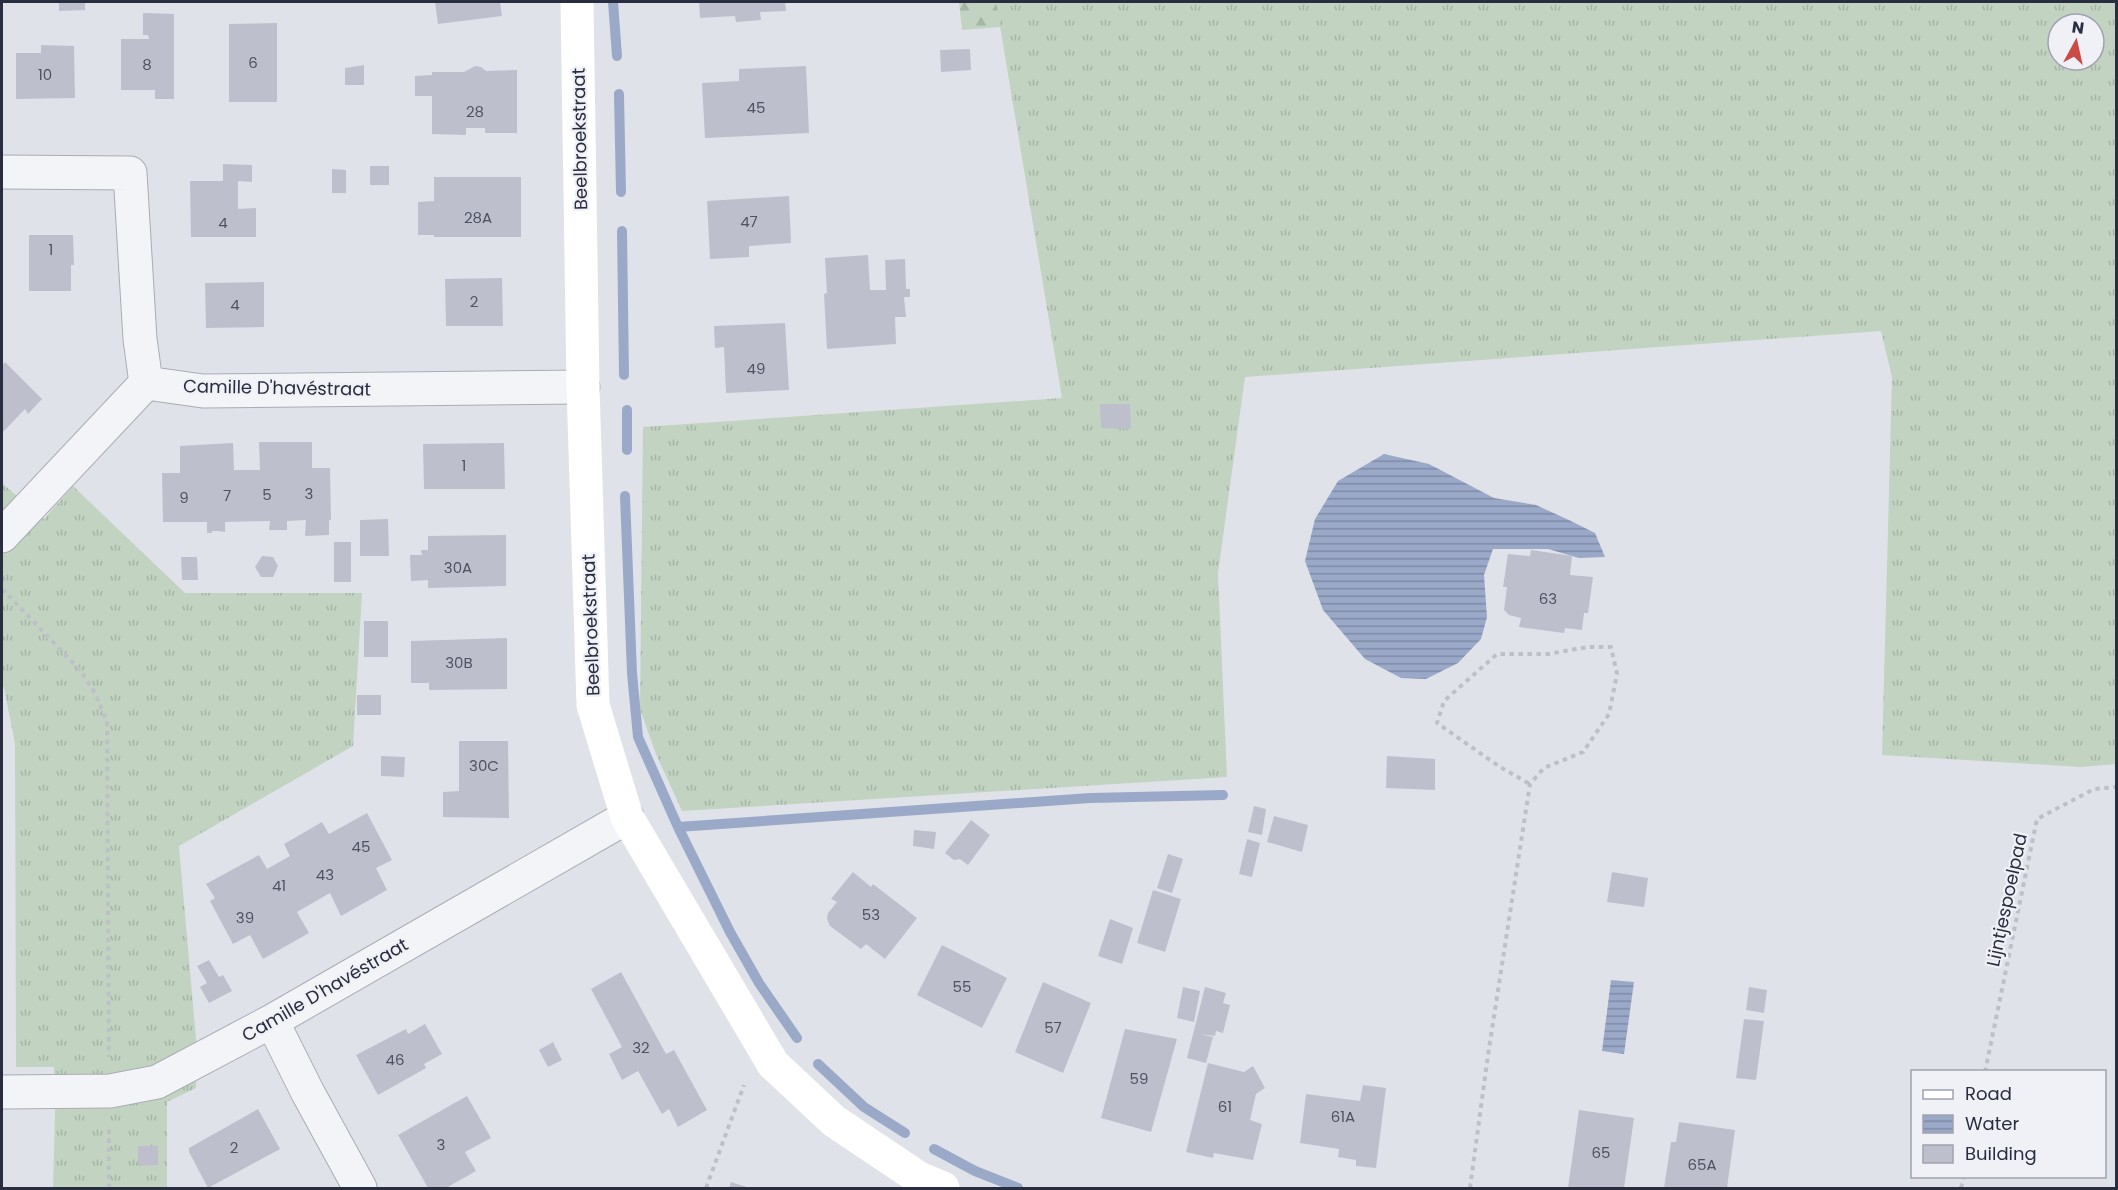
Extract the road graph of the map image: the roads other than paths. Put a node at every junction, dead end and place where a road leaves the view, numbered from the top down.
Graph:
1 (577, 2) edge
2 (2, 172) edge
3 (146, 383) junction
4 (583, 387) junction
5 (2, 536) edge
6 (627, 817) junction
7 (272, 1022) junction
8 (2, 1092) edge
9 (360, 1188) edge
10 (943, 1188) edge

1 - 4 street, Beelbroekstraat
2 - 3 street
3 - 4 street, Camille D'havéstraat
3 - 5 street
4 - 6 street, Beelbroekstraat
6 - 7 street, Camille D'havéstraat
6 - 10 street, Beelbroekstraat
7 - 8 street, Camille D'havéstraat
7 - 9 street

